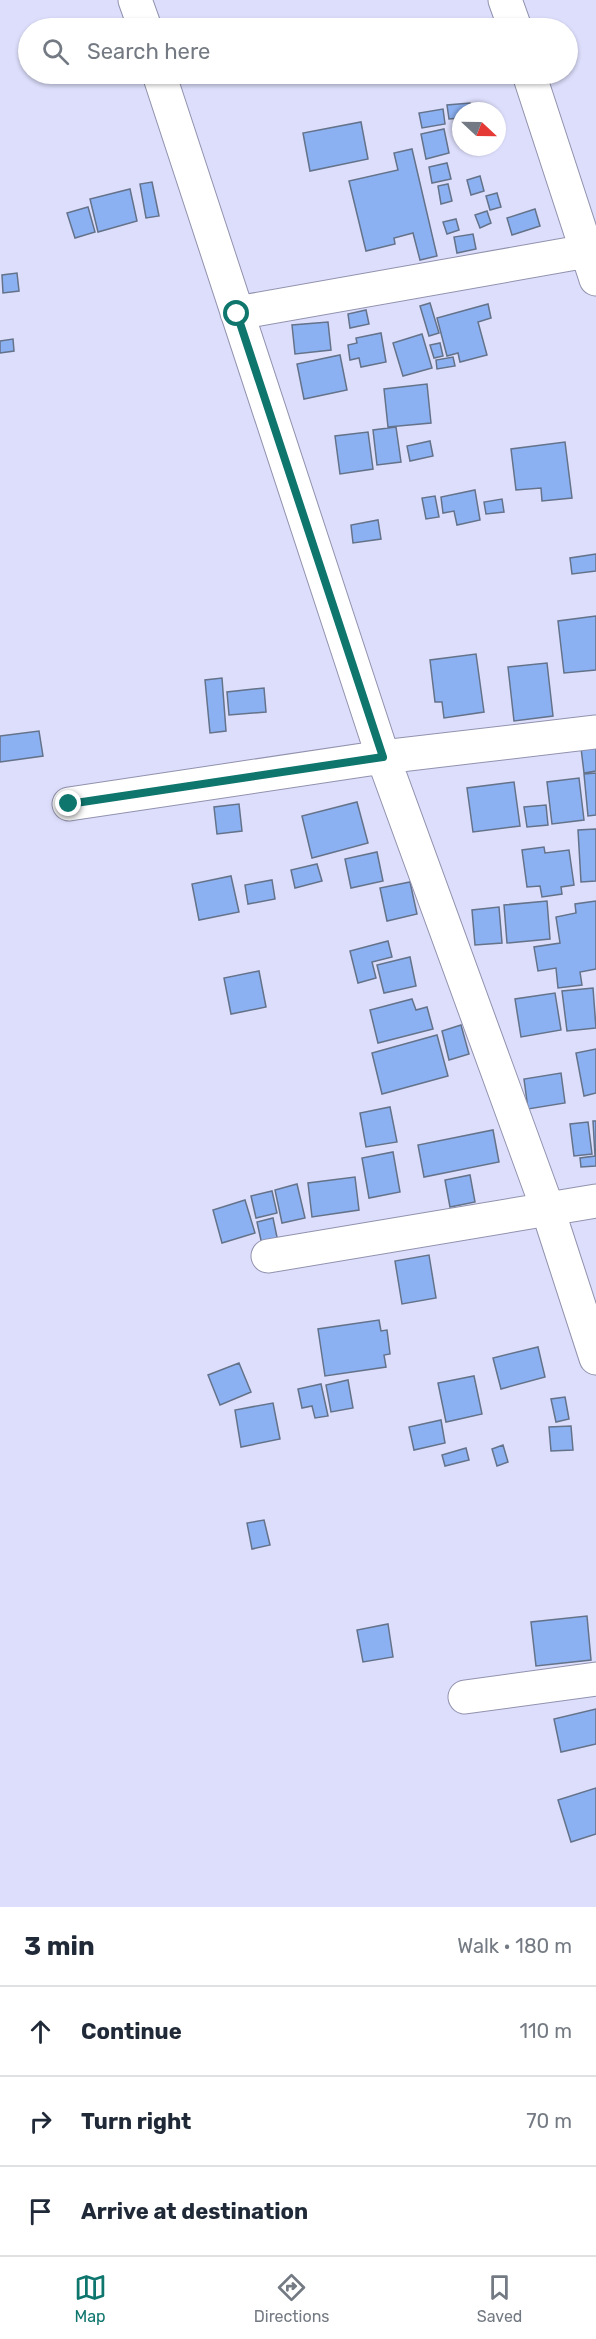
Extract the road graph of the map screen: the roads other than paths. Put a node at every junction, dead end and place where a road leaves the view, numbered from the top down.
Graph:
1 (135, 0) edge
2 (505, 0) edge
3 (141, 18) edge
4 (511, 18) edge
5 (162, 84) edge
6 (532, 84) edge
7 (592, 265) edge
8 (237, 314) junction
9 (596, 732) edge
10 (383, 757) junction
11 (69, 804) dead end
12 (596, 1201) edge
13 (547, 1208) junction
14 (268, 1256) dead end
15 (596, 1358) edge
16 (596, 1679) edge
17 (465, 1697) dead end

1 - 3 street
2 - 4 street
5 - 8 street
6 - 7 street
7 - 8 street
8 - 10 street
9 - 10 street
10 - 11 street
10 - 13 street
12 - 13 street
13 - 14 street
13 - 15 street
16 - 17 street

